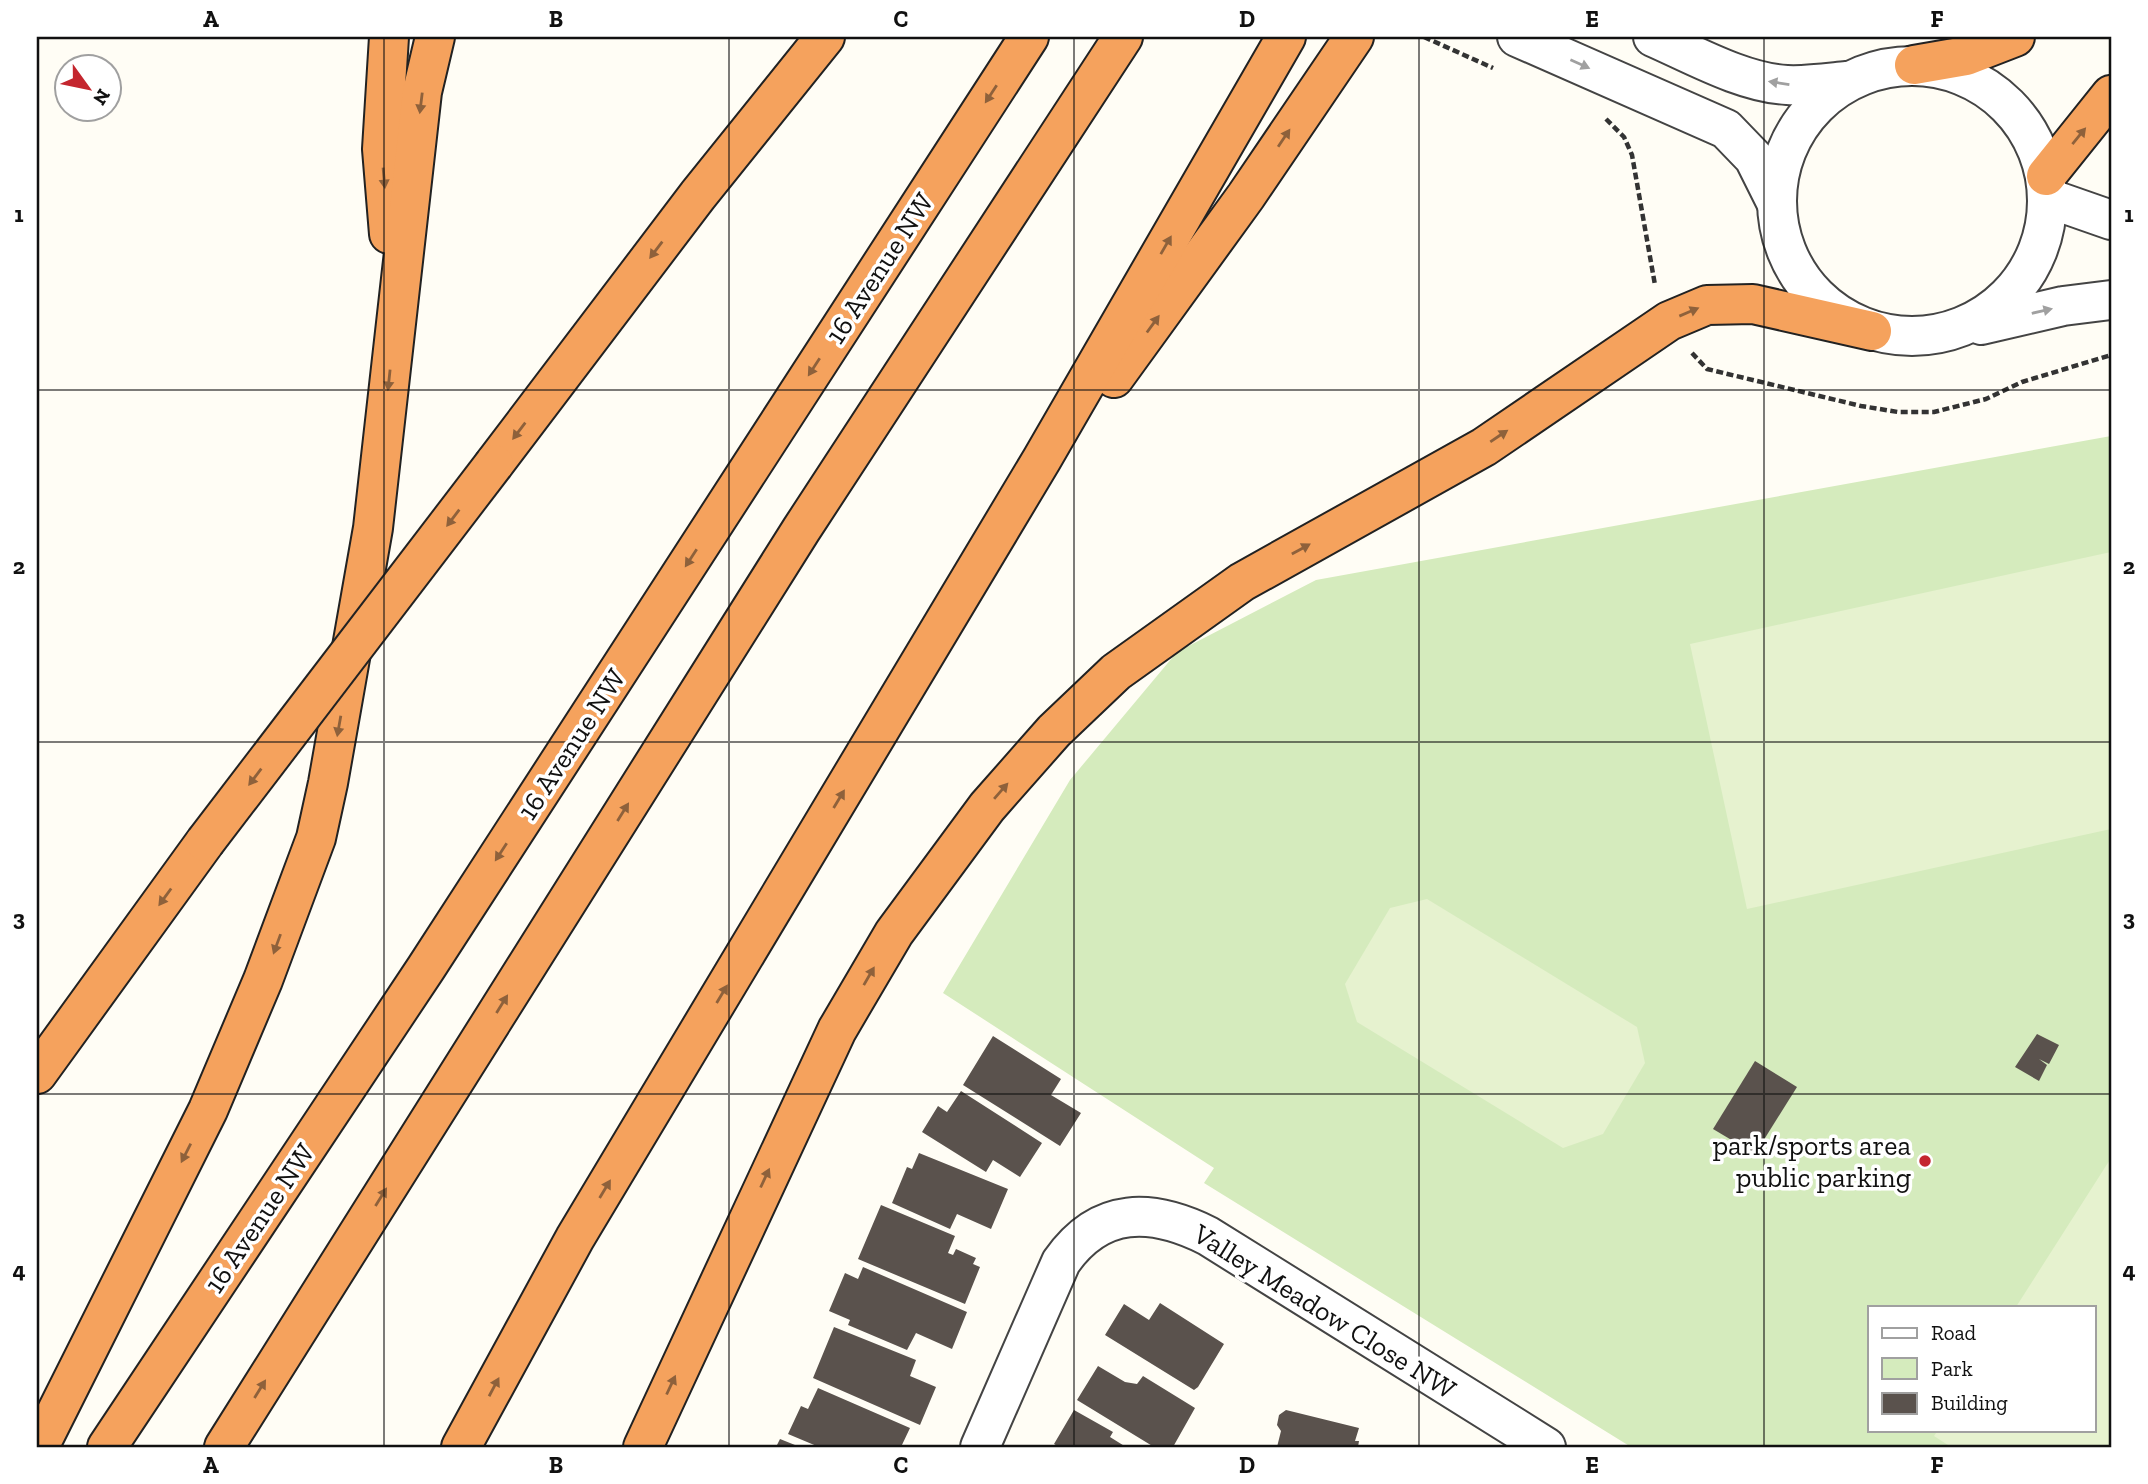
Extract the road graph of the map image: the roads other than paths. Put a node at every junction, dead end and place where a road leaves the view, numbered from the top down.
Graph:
1 (389, 37) edge
2 (435, 37) edge
3 (798, 37) edge
4 (825, 37) edge
5 (1028, 37) edge
6 (1124, 37) edge
7 (1354, 37) edge
8 (1517, 37) edge
9 (1653, 37) edge
10 (2015, 37) edge
11 (1278, 51) edge
12 (1914, 65) junction
13 (1847, 81) junction
14 (2111, 95) edge
15 (2047, 187) junction
16 (698, 195) junction
17 (1776, 202) junction
18 (2111, 220) edge
19 (2111, 300) edge
20 (397, 312) junction
21 (1872, 331) junction
22 (1952, 331) junction
23 (984, 558) junction
24 (37, 1074) edge
25 (39, 1447) edge
26 (107, 1447) edge
27 (224, 1447) edge
28 (461, 1447) edge
29 (643, 1447) edge
30 (980, 1447) edge
31 (1544, 1447) edge

1 -> 20 highway
2 -> 20 highway
3 - 16 highway
4 - 16 highway
5 -> 26 highway, 16 Avenue NW
27 -> 6 highway
23 -> 7 highway
8 -> 17 street
13 -> 9 street
10 - 12 highway
23 -> 11 highway
12 - 13 street
12 - 15 street
13 - 17 street
15 -> 14 highway
15 - 18 street
15 - 22 street
16 -> 24 highway, bridge
17 - 21 street
22 -> 19 street
20 -> 25 highway
21 - 22 street
29 -> 21 highway
28 -> 23 highway
30 - 31 street, Valley Meadow Close NW

